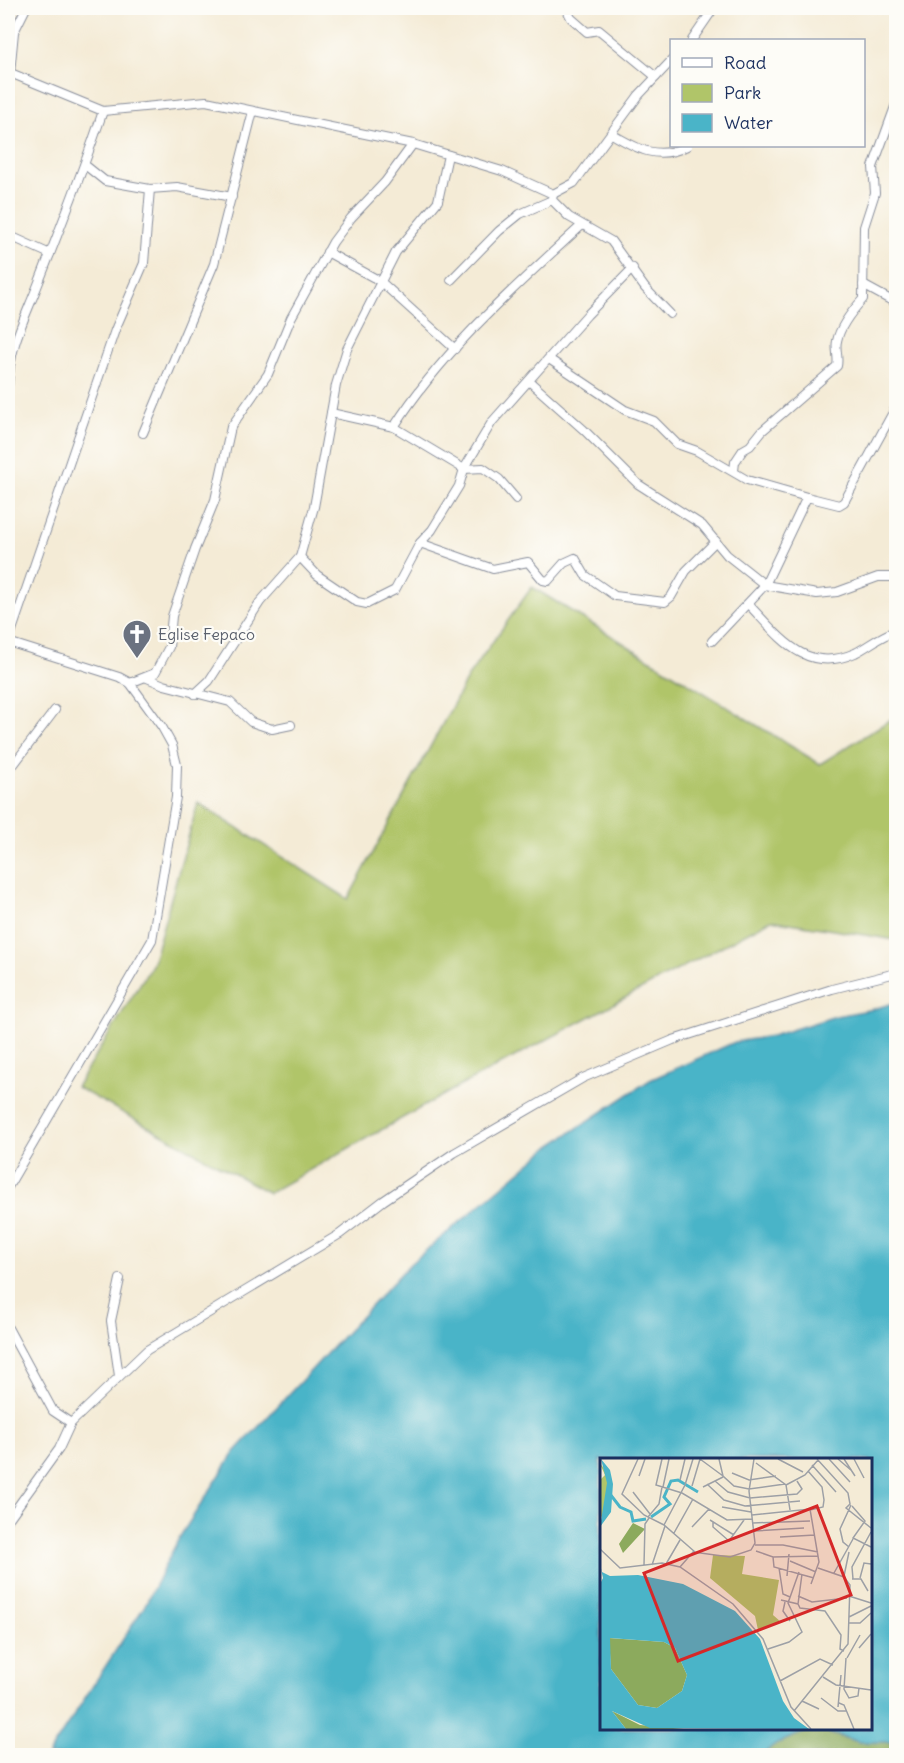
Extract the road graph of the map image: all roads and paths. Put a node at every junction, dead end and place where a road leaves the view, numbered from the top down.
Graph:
1 (26, 8) edge
2 (566, 8) edge
3 (714, 8) edge
4 (890, 8) edge
5 (897, 12) edge
6 (693, 39) edge
7 (670, 62) edge
8 (9, 72) edge
9 (656, 77) junction
10 (897, 104) edge
11 (103, 111) junction
12 (253, 111) junction
13 (612, 134) junction
14 (413, 144) junction
15 (685, 147) edge
16 (448, 155) junction
17 (85, 165) junction
18 (150, 189) junction
19 (231, 197) junction
20 (553, 197) junction
21 (581, 226) junction
22 (8, 235) edge
23 (327, 252) junction
24 (50, 254) junction
25 (633, 268) junction
26 (451, 280) dead end
27 (380, 281) junction
28 (863, 285) junction
29 (897, 303) edge
30 (670, 314) dead end
31 (455, 349) junction
32 (549, 359) junction
33 (529, 381) junction
34 (8, 387) edge
35 (897, 407) edge
36 (331, 413) junction
37 (894, 422) edge
38 (393, 427) junction
39 (143, 433) dead end
40 (464, 469) junction
41 (734, 471) junction
42 (807, 497) junction
43 (516, 499) dead end
44 (716, 541) junction
45 (420, 543) junction
46 (300, 557) junction
47 (897, 577) edge
48 (765, 585) junction
49 (749, 605) junction
50 (897, 631) edge
51 (712, 641) dead end
52 (8, 642) edge
53 (147, 678) junction
54 (130, 683) junction
55 (195, 694) junction
56 (55, 710) dead end
57 (291, 725) dead end
58 (8, 772) edge
59 (897, 973) edge
60 (8, 1187) edge
61 (120, 1279) dead end
62 (8, 1328) edge
63 (119, 1376) junction
64 (71, 1423) junction
65 (8, 1520) edge

1 - 8 street
2 - 9 street
3 - 6 street
4 - 5 street
7 - 9 street
8 - 11 street
9 - 13 street
10 - 28 street
11 - 12 street
11 - 17 street
12 - 14 street
12 - 19 street
13 - 15 street
13 - 20 street
14 - 16 street
14 - 23 street
16 - 20 street
16 - 27 street
17 - 18 street
17 - 24 street
18 - 19 street
18 - 52 street
19 - 39 street
20 - 21 street
20 - 26 street
21 - 25 street
21 - 31 street
22 - 24 street
23 - 27 street
23 - 53 street
24 - 34 street
25 - 30 street
25 - 32 street
27 - 31 street
27 - 36 street
28 - 29 street
28 - 41 street
31 - 38 street
32 - 33 street
32 - 41 street
33 - 40 street
33 - 44 street
35 - 37 street
36 - 38 street
36 - 46 street
37 - 42 street
38 - 40 street
40 - 43 street
40 - 45 street
41 - 42 street
42 - 48 street
44 - 45 street
44 - 48 street
45 - 46 street
46 - 55 street
47 - 48 street
48 - 49 street
49 - 50 street
49 - 51 street
52 - 54 street
53 - 54 street
53 - 55 street
54 - 60 street
55 - 57 street
56 - 58 street
59 - 63 street
61 - 63 street
62 - 64 street
63 - 64 street
64 - 65 street

